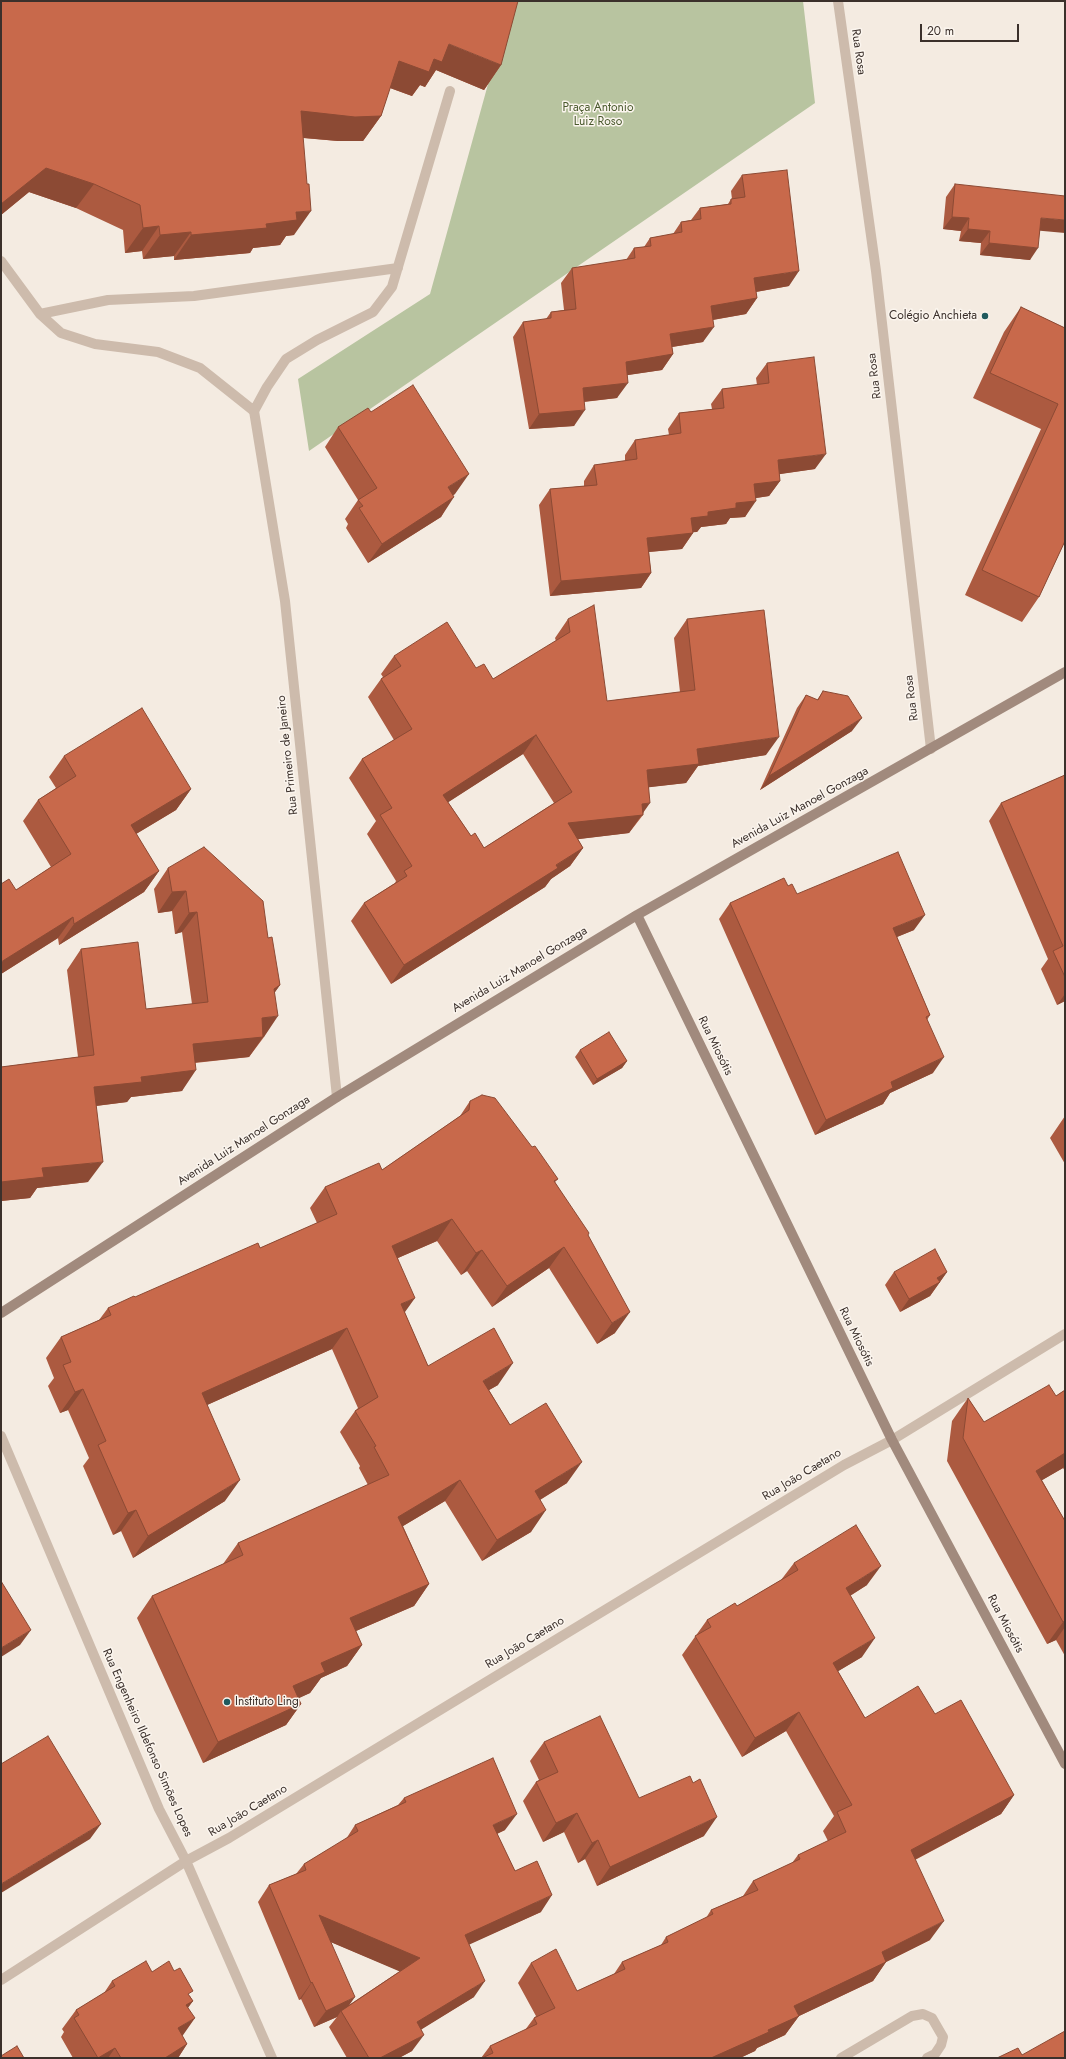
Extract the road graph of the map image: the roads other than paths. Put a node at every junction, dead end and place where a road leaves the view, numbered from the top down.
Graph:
1 (838, 1) edge
2 (450, 91) dead end
3 (1, 261) edge
4 (398, 268) junction
5 (40, 314) junction
6 (254, 411) junction
7 (1065, 672) edge
8 (932, 749) junction
9 (636, 915) junction
10 (337, 1097) junction
11 (1, 1313) edge
12 (1065, 1334) edge
13 (1, 1436) edge
14 (892, 1440) junction
15 (1065, 1764) edge
16 (186, 1861) junction
17 (1, 1980) edge
18 (272, 2058) edge
19 (841, 2058) edge
20 (927, 2058) edge

1 - 8 street, Rua Rosa
2 - 4 street
3 - 5 street
4 - 5 street
4 - 6 street
5 - 6 street
6 - 10 street, Rua Primeiro de Janeiro
7 - 8 street, Avenida Luiz Manoel Gonzaga
8 - 9 street, Avenida Luiz Manoel Gonzaga
9 - 10 street, Avenida Luiz Manoel Gonzaga
9 - 14 street, Rua Miosótis
10 - 11 street, Avenida Luiz Manoel Gonzaga
12 - 14 street, Rua João Caetano
13 - 16 street, Rua Engenheiro Ildefonso Simões Lopes
14 - 15 street, Rua Miosótis
14 - 16 street, Rua João Caetano
16 - 17 street, Rua João Caetano
16 - 18 street, Rua Engenheiro Ildefonso Simões Lopes
19 - 20 street

